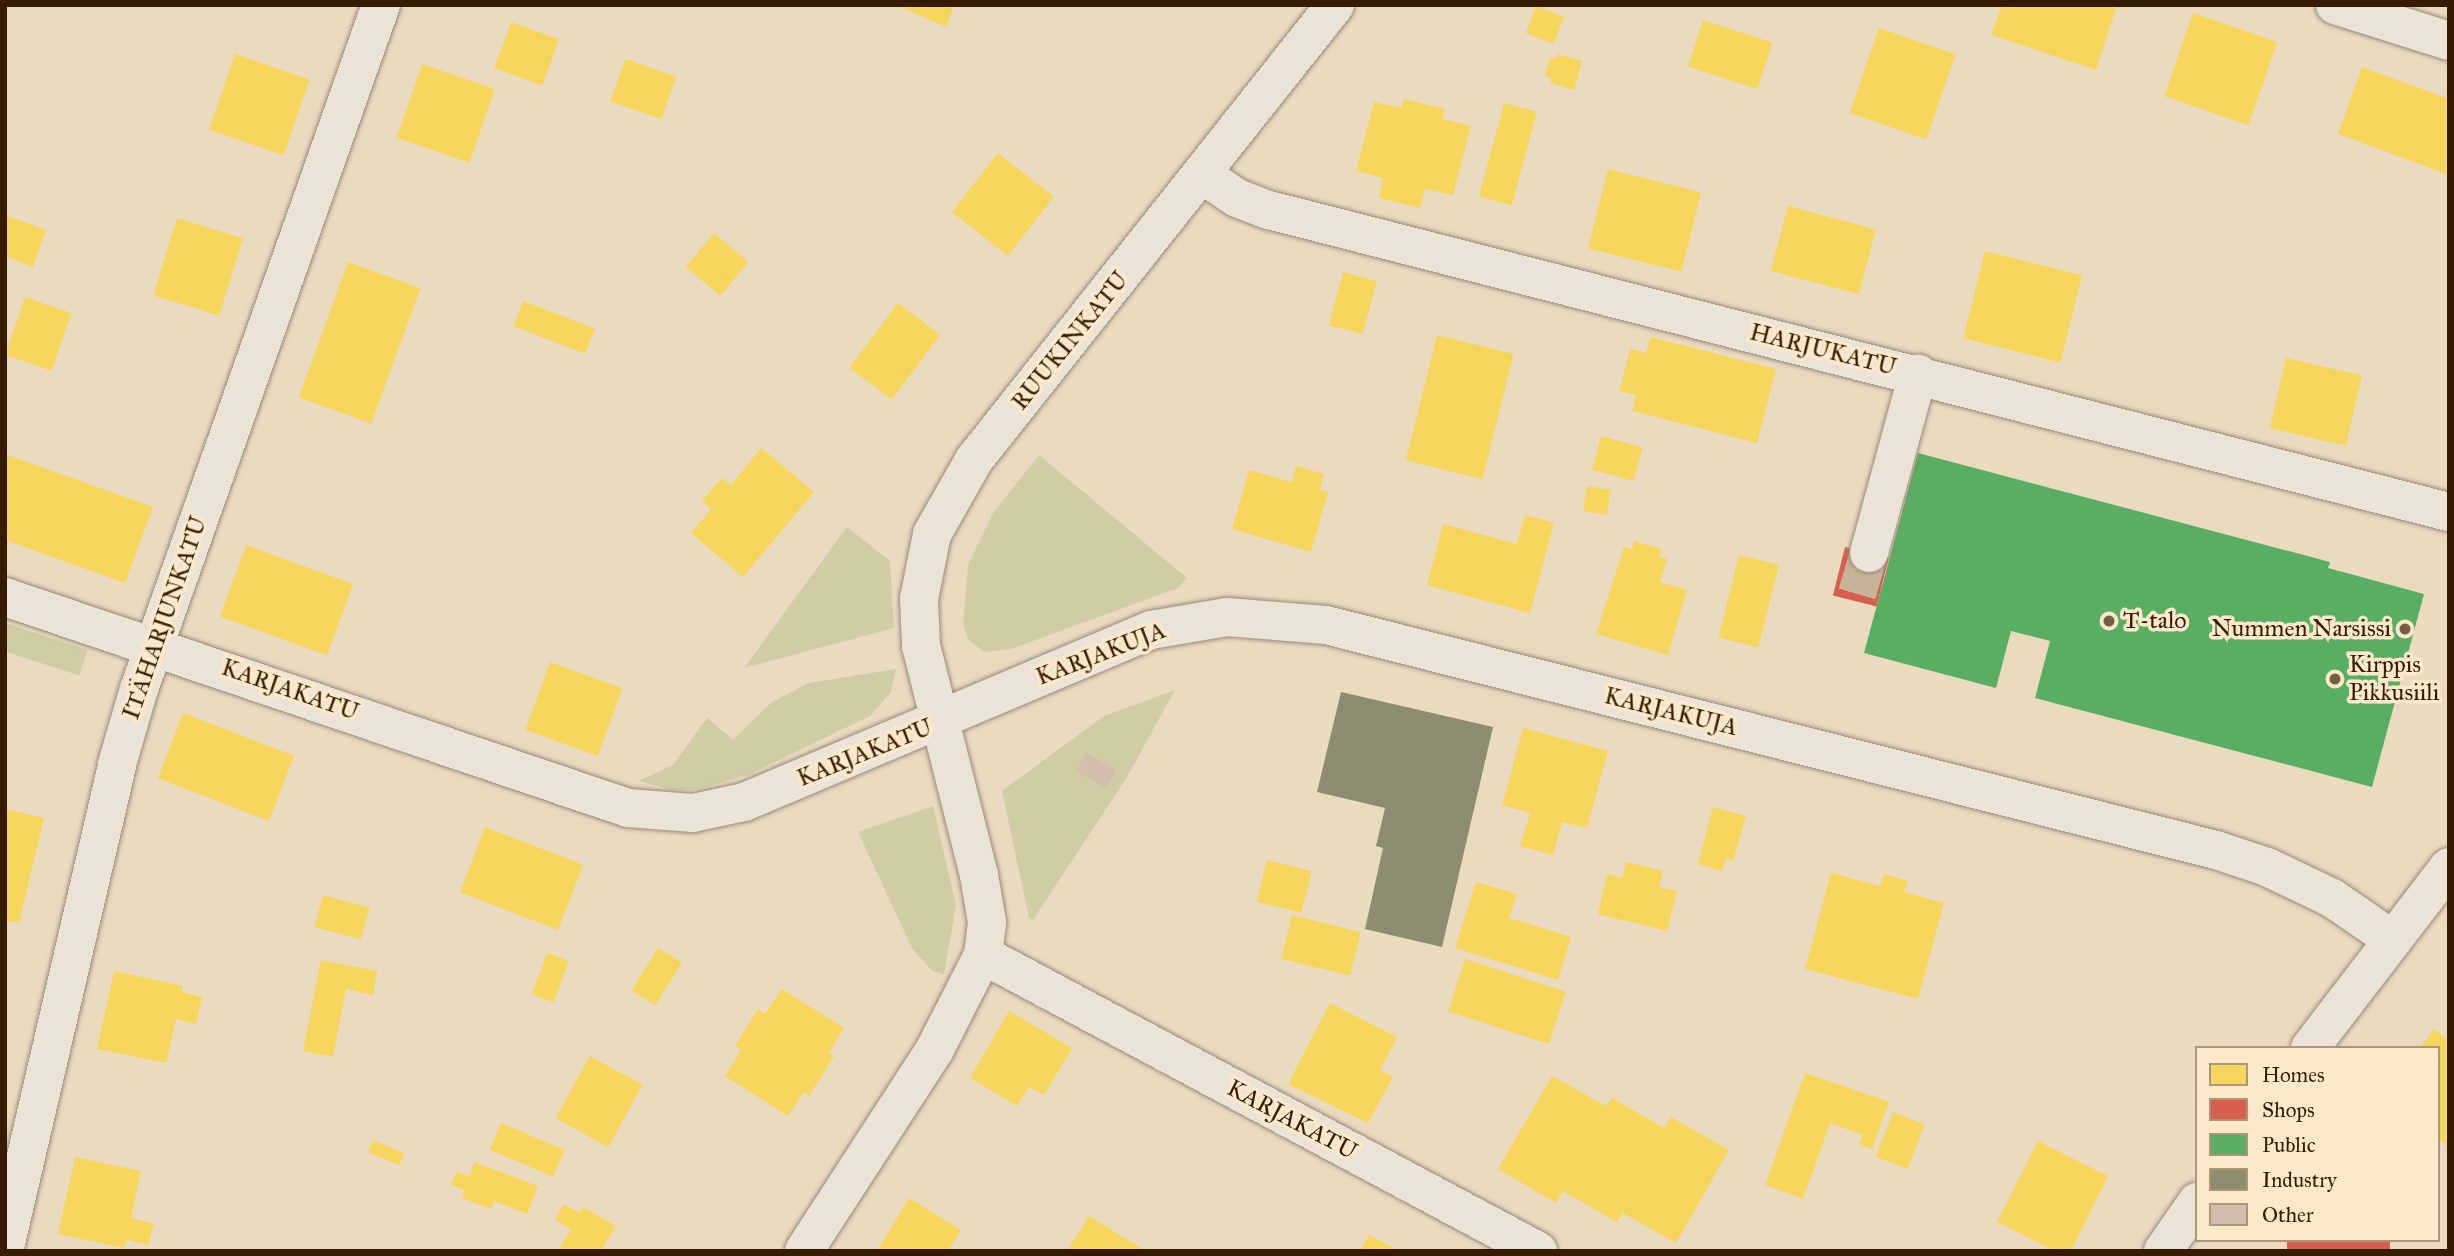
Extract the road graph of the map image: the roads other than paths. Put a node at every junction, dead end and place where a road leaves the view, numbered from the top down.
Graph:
1 (381, 5) edge
2 (1335, 5) edge
3 (2335, 5) edge
4 (2449, 41) edge
5 (1203, 175) junction
6 (1918, 374) junction
7 (2449, 512) edge
8 (1869, 553) tunnel mouth
9 (5, 597) edge
10 (155, 644) junction
11 (939, 719) junction
12 (2449, 867) edge
13 (2393, 940) junction
14 (983, 956) junction
15 (2312, 1046) edge
16 (2195, 1205) edge
17 (5, 1247) edge
18 (804, 1251) edge
19 (1538, 1251) edge
20 (2163, 1251) edge

1 - 10 street, ITÄHARJUNKATU
2 - 5 street, RUUKINKATU
3 - 4 street
5 - 6 street, HARJUKATU
5 - 11 street, RUUKINKATU
6 - 7 street, HARJUKATU
6 - 8 street
9 - 10 street, KARJAKATU
10 - 11 street, KARJAKATU
10 - 17 street, ITÄHARJUNKATU
11 - 13 street, KARJAKUJA
11 - 14 street, KARJAKATU
12 - 13 street
13 - 15 street
14 - 18 street
14 - 19 street, KARJAKATU
16 - 20 street

